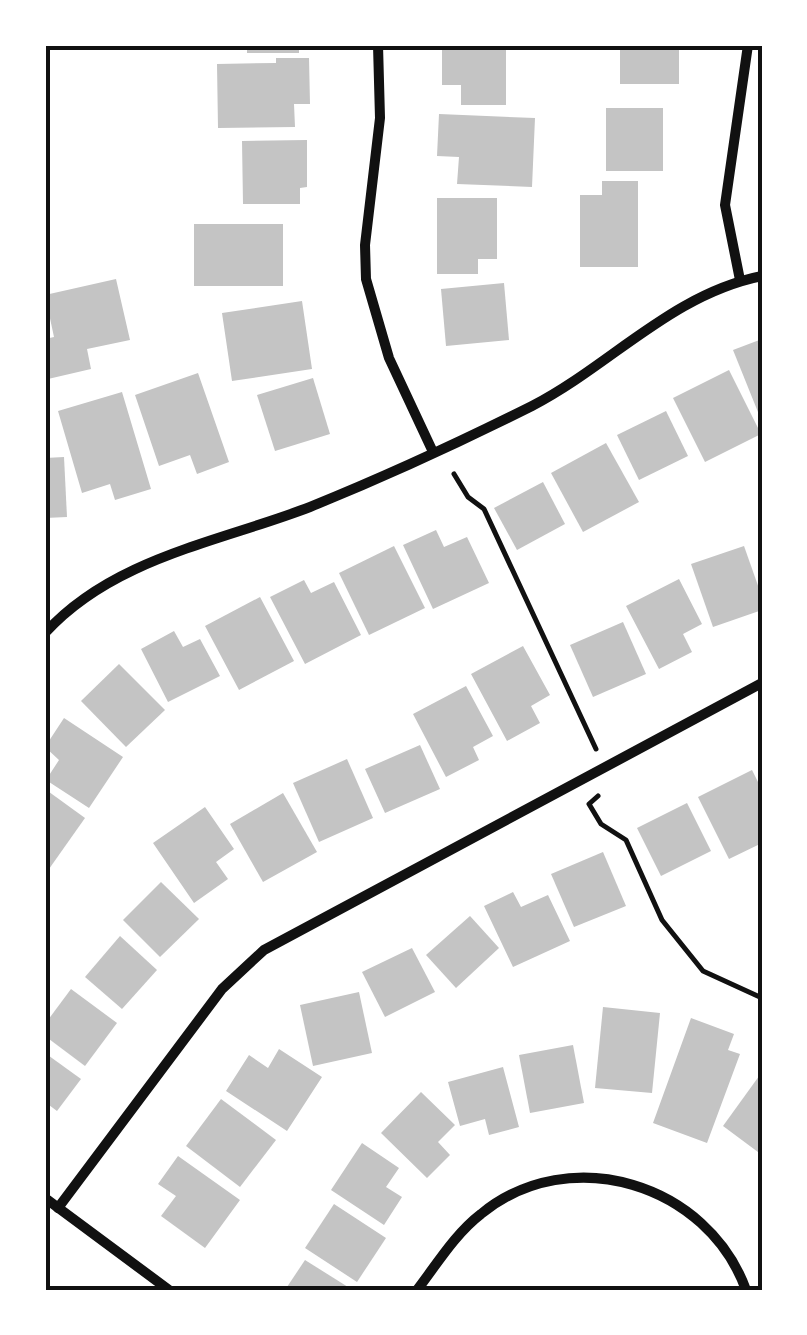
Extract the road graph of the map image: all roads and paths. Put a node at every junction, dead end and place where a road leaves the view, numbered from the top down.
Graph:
1 (378, 45) edge
2 (748, 45) edge
3 (762, 276) edge
4 (740, 280) junction
5 (433, 452) junction
6 (454, 474) dead end
7 (45, 633) edge
8 (762, 683) edge
9 (596, 750) dead end
10 (614, 787) dead end
11 (762, 998) edge
12 (45, 1198) edge
13 (58, 1208) junction
14 (169, 1290) edge
15 (417, 1290) edge
16 (746, 1290) edge

1 - 5 street
2 - 4 street
3 - 4 street
4 - 5 street
5 - 7 street
6 - 9 path
8 - 13 street
10 - 11 path
12 - 13 street
13 - 14 street
15 - 16 street

